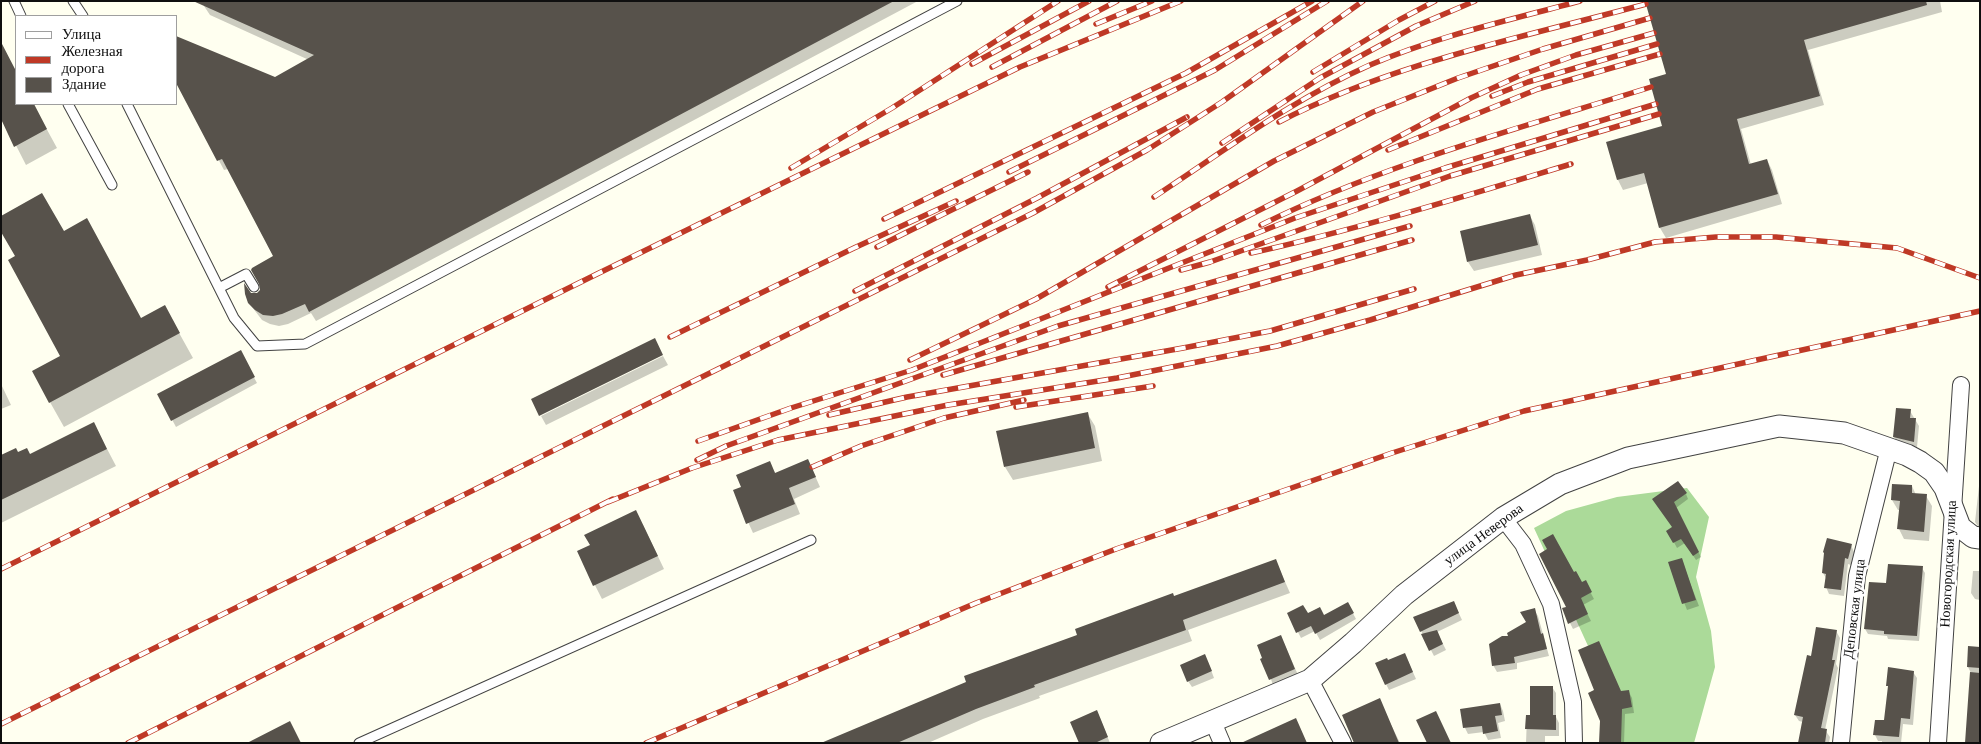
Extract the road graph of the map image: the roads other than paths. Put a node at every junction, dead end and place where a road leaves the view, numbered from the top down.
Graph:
1 (14, 1) edge
2 (73, 1) edge
3 (957, 1) edge
4 (21, 15) edge
5 (82, 15) edge
6 (69, 105) edge
7 (128, 105) edge
8 (112, 185) dead end
9 (254, 287) dead end
10 (219, 288) junction
11 (1961, 385) dead end
12 (1889, 448) junction
13 (1952, 509) junction
14 (1503, 518) junction
15 (1980, 538) edge
16 (811, 540) dead end
17 (1310, 680) junction
18 (1213, 722) junction
19 (359, 743) edge
20 (1161, 743) edge
21 (1222, 743) edge
22 (1343, 743) edge
23 (1574, 743) edge
24 (1841, 743) edge
25 (1938, 743) edge

1 - 4 lane
2 - 5 lane
3 - 10 lane
6 - 8 lane
7 - 10 lane
9 - 10 lane
11 - 13 street, Новогородская улица
12 - 13 street, улица Неверова
12 - 14 street, улица Неверова
12 - 24 street, Деповская улица
13 - 15 street, улица Неверова
13 - 25 street, Новогородская улица
14 - 17 street, улица Неверова
14 - 23 street
16 - 19 lane
17 - 18 street, улица Неверова
17 - 22 street
18 - 20 street, улица Неверова
18 - 21 street

